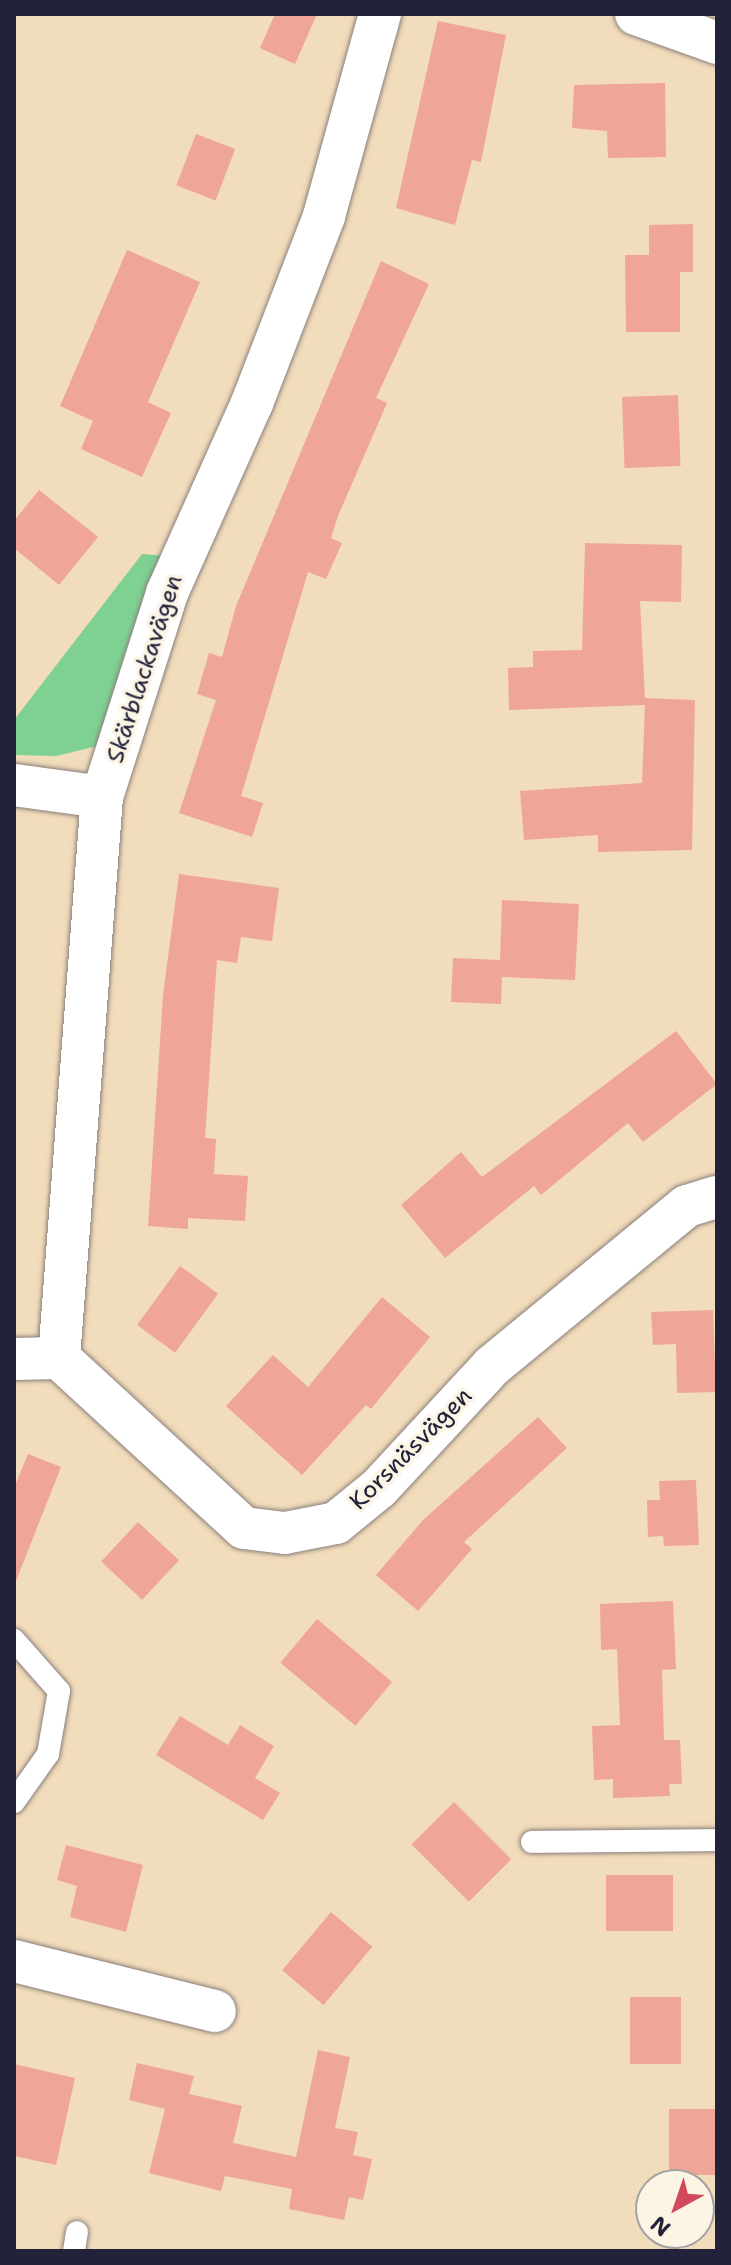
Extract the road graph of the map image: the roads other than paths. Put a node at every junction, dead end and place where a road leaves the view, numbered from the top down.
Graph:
1 (380, 14) edge
2 (636, 14) edge
3 (717, 43) edge
4 (14, 785) edge
5 (102, 797) junction
6 (717, 1197) edge
7 (59, 1358) junction
8 (14, 1359) edge
9 (14, 1640) edge
10 (14, 1802) edge
11 (717, 1840) edge
12 (532, 1842) dead end
13 (14, 1961) edge
14 (215, 2011) dead end

1 - 5 street, Skärblackavägen
2 - 3 street
4 - 5 street
5 - 7 street, Skärblackavägen
6 - 7 street, Korsnäsvägen
7 - 8 street
9 - 10 lane
11 - 12 lane
13 - 14 street

